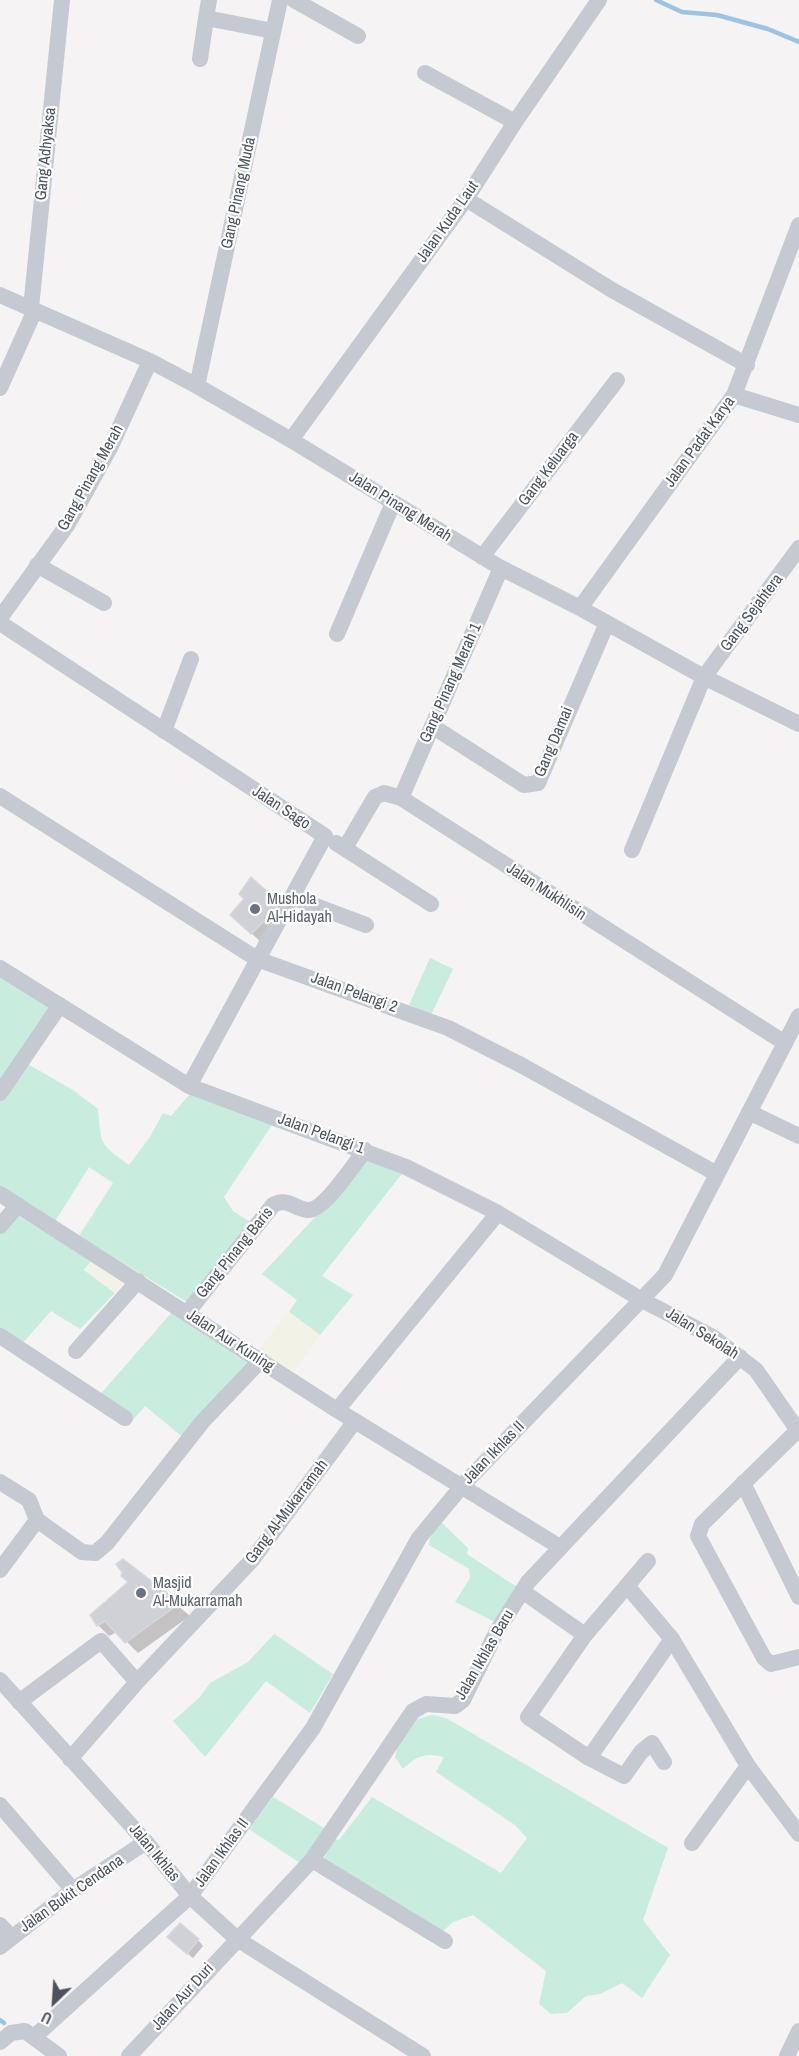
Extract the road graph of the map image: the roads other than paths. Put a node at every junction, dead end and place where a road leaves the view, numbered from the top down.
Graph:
1 (62, 0) edge
2 (209, 0) edge
3 (280, 0) edge
4 (294, 0) edge
5 (599, 0) edge
6 (206, 18) junction
7 (273, 31) junction
8 (358, 36) dead end
9 (200, 59) dead end
10 (425, 73) dead end
11 (515, 122) junction
12 (466, 199) junction
13 (799, 225) edge
14 (792, 262) edge
15 (0, 295) edge
16 (33, 309) junction
17 (150, 361) junction
18 (747, 365) junction
19 (617, 380) dead end
20 (197, 386) junction
21 (0, 387) edge
22 (734, 395) junction
23 (799, 415) edge
24 (291, 440) junction
25 (393, 502) junction
26 (799, 548) edge
27 (482, 557) junction
28 (37, 565) junction
29 (501, 568) junction
30 (104, 603) dead end
31 (580, 608) junction
32 (0, 618) edge
33 (0, 623) edge
34 (607, 623) junction
35 (337, 634) dead end
36 (191, 659) dead end
37 (704, 677) junction
38 (799, 724) edge
39 (432, 726) junction
40 (164, 731) junction
41 (0, 796) edge
42 (401, 798) junction
43 (324, 836) junction
44 (345, 848) junction
45 (632, 850) dead end
46 (292, 897) junction
47 (431, 904) dead end
48 (366, 925) dead end
49 (257, 959) junction
50 (0, 968) edge
51 (60, 1005) junction
52 (799, 1016) edge
53 (784, 1043) junction
54 (189, 1086) junction
55 (0, 1093) edge
56 (749, 1112) junction
57 (799, 1136) edge
58 (365, 1150) junction
59 (717, 1174) junction
60 (0, 1194) edge
61 (18, 1205) junction
62 (498, 1213) junction
63 (0, 1226) edge
64 (138, 1281) junction
65 (642, 1300) junction
66 (187, 1313) junction
67 (0, 1336) edge
68 (75, 1350) dead end
69 (740, 1357) junction
70 (261, 1360) junction
71 (337, 1410) junction
72 (125, 1418) dead end
73 (355, 1421) junction
74 (798, 1431) edge
75 (0, 1482) edge
76 (743, 1484) junction
77 (462, 1486) junction
78 (37, 1520) junction
79 (560, 1547) junction
80 (648, 1561) dead end
81 (0, 1570) edge
82 (628, 1587) junction
83 (522, 1591) junction
84 (799, 1597) edge
85 (585, 1635) junction
86 (672, 1639) junction
87 (799, 1657) edge
88 (0, 1680) edge
89 (137, 1682) junction
90 (19, 1702) junction
91 (589, 1758) junction
92 (70, 1759) junction
93 (664, 1762) dead end
94 (748, 1766) junction
95 (0, 1805) edge
96 (799, 1834) edge
97 (146, 1842) junction
98 (692, 1843) dead end
99 (312, 1860) junction
100 (73, 1890) junction
101 (190, 1896) junction
102 (4, 1936) edge
103 (237, 1939) junction
104 (445, 1941) dead end
105 (799, 2031) edge
106 (34, 2037) junction
107 (0, 2042) edge
108 (59, 2056) edge
109 (131, 2056) edge
110 (423, 2056) edge
111 (787, 2056) edge

1 - 16 street, Gang Adhyaksa
2 - 6 street
3 - 7 street, Gang Pinang Muda
4 - 8 street
5 - 11 street, Jalan Kuda Laut
6 - 7 street
6 - 9 street
7 - 20 street, Gang Pinang Muda
10 - 11 street
11 - 12 street, Jalan Kuda Laut
12 - 18 street
12 - 24 street, Jalan Kuda Laut
13 - 14 street, Jalan Padat Karya
14 - 18 street, Jalan Padat Karya
15 - 16 street, Jalan Pinang Merah
16 - 17 street, Jalan Pinang Merah
16 - 21 street, Gang Adhyaksa
17 - 20 street, Jalan Pinang Merah
17 - 28 street, Gang Pinang Merah
18 - 22 street, Jalan Padat Karya
19 - 27 street, Gang Keluarga
20 - 24 street, Jalan Pinang Merah
22 - 23 street
22 - 31 street, Jalan Padat Karya
24 - 25 street, Jalan Pinang Merah
25 - 27 street, Jalan Pinang Merah
25 - 35 street
26 - 37 street, Gang Sejahtera
27 - 29 street, Jalan Pinang Merah
28 - 30 street
28 - 32 street, Gang Pinang Merah
29 - 31 street, Jalan Pinang Merah
29 - 39 street, Gang Pinang Merah 1
31 - 34 street, Jalan Pinang Merah
33 - 40 street, Jalan Sago
34 - 37 street, Jalan Pinang Merah
34 - 39 street, Gang Damai
36 - 40 street
37 - 38 street, Jalan Pinang Merah
37 - 45 street, Gang Sejahtera
39 - 42 street, Gang Pinang Merah 1
40 - 43 street, Jalan Sago
41 - 49 street, Jalan Pelangi 2
42 - 44 street
42 - 53 street, Jalan Mukhlisin
43 - 44 street
43 - 46 street, Jalan Sago
44 - 47 street
46 - 48 street
46 - 49 street, Jalan Sago
49 - 54 street, Jalan Sago
49 - 59 street, Jalan Pelangi 2
50 - 51 street, Jalan Pelangi 1
51 - 54 street, Jalan Pelangi 1
51 - 55 street
52 - 53 street, Jalan Ikhlas II
53 - 56 street, Jalan Ikhlas II
54 - 58 street, Jalan Pelangi 1
56 - 57 street
56 - 59 street, Jalan Ikhlas II
58 - 62 street, Jalan Pelangi 1
58 - 66 street, Gang Pinang Baris
59 - 65 street, Jalan Ikhlas II
60 - 61 street, Jalan Aur Kuning
61 - 63 street
61 - 64 street, Jalan Aur Kuning
62 - 65 street, Jalan Pelangi 1
62 - 71 street
64 - 66 street, Jalan Aur Kuning
64 - 68 street
65 - 69 street, Jalan Sekolah
65 - 77 street, Jalan Ikhlas II
66 - 70 street, Jalan Aur Kuning
67 - 72 street
69 - 74 street, Jalan Sekolah
69 - 79 street, Jalan Ikhlas Baru
70 - 71 street, Jalan Aur Kuning
70 - 78 street
71 - 73 street, Jalan Aur Kuning
73 - 77 street, Jalan Aur Kuning
73 - 89 street, Gang Al-Mukarramah
74 - 76 street
75 - 78 street
76 - 84 street
76 - 87 street
77 - 79 street, Jalan Aur Kuning
77 - 101 street, Jalan Ikhlas II
78 - 81 street
79 - 83 street, Jalan Ikhlas Baru
80 - 82 street
82 - 85 street
82 - 86 street
83 - 85 street
83 - 99 street, Jalan Ikhlas Baru
85 - 91 street
86 - 91 street
86 - 94 street
88 - 90 street, Jalan Ikhlas
89 - 90 street
89 - 92 street, Gang Al-Mukarramah
90 - 92 street, Jalan Ikhlas
91 - 93 street
92 - 97 street, Jalan Ikhlas
94 - 96 street
94 - 98 street
95 - 100 street
97 - 100 street, Jalan Bukit Cendana
97 - 101 street, Jalan Ikhlas
99 - 103 street, Jalan Ikhlas Baru
99 - 104 street
100 - 102 street, Jalan Bukit Cendana
101 - 103 street, Jalan Ikhlas
101 - 106 street, Jalan Ikhlas II
103 - 109 street, Jalan Aur Duri
103 - 110 street, Jalan Ikhlas
105 - 111 street
106 - 107 street
106 - 108 street

